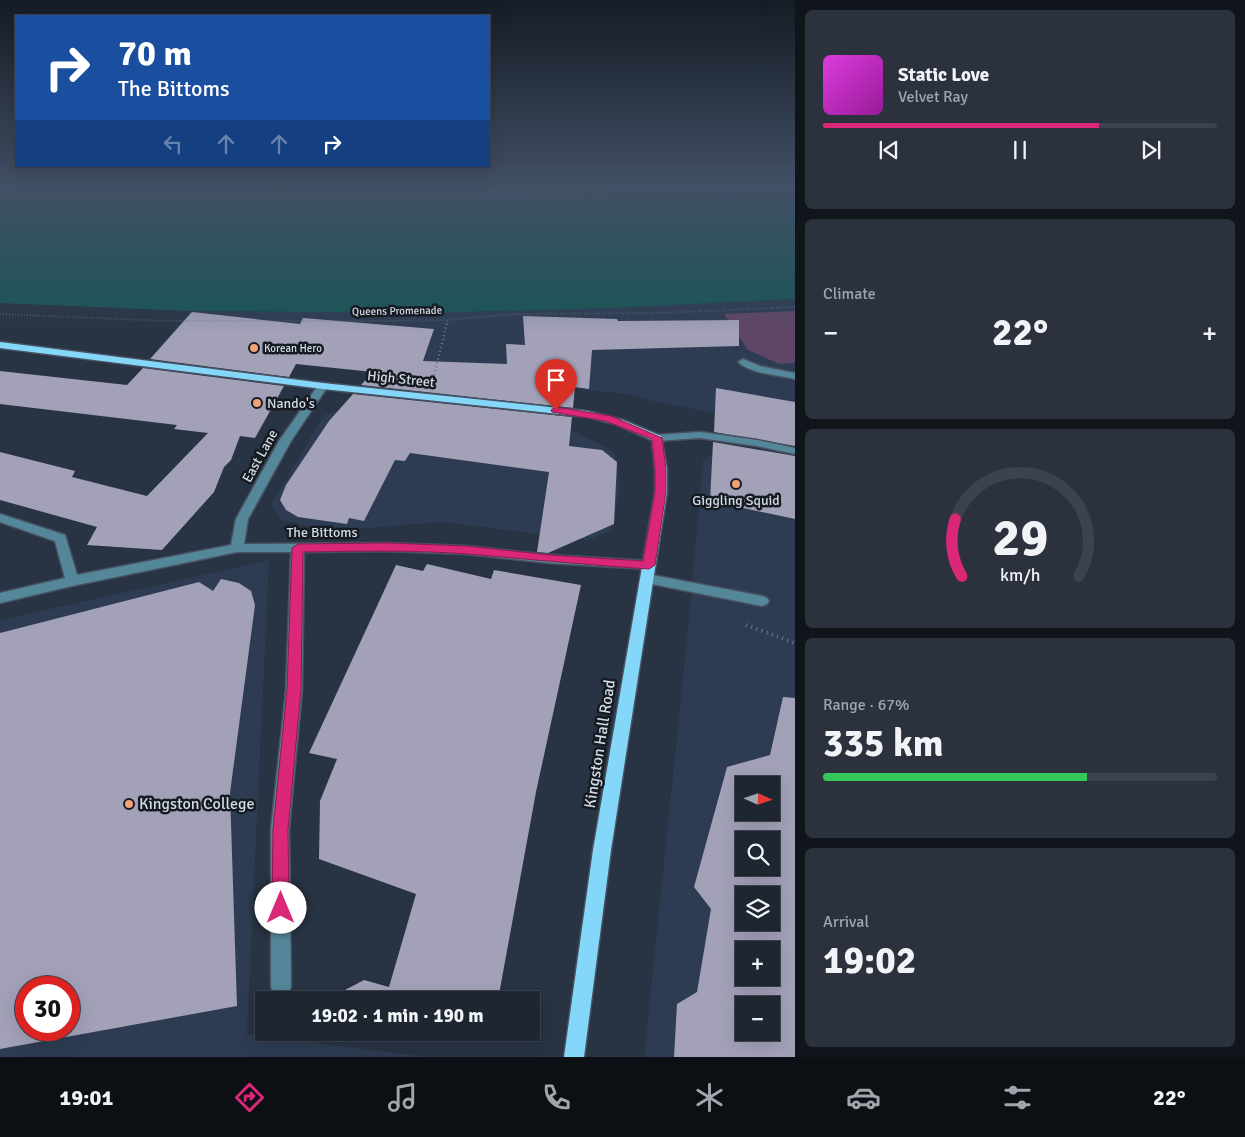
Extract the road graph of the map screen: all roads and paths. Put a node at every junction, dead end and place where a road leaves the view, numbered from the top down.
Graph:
1 (795, 307) edge
2 (0, 314) edge
3 (448, 320) junction
4 (0, 345) edge
5 (743, 362) dead end
6 (795, 376) edge
7 (433, 378) dead end
8 (323, 386) junction
9 (656, 438) junction
10 (795, 451) edge
11 (0, 518) edge
12 (237, 548) junction
13 (298, 548) junction
14 (648, 572) junction
15 (72, 581) junction
16 (0, 598) edge
17 (762, 602) dead end
18 (740, 624) dead end
19 (795, 642) edge
20 (281, 987) dead end
21 (574, 1057) edge

1 - 3 path, Queens Promenade
2 - 3 path, Queens Promenade
3 - 7 path
4 - 8 main road, High Street
5 - 6 street
8 - 9 main road, High Street
8 - 12 street, East Lane
9 - 10 street, High Street
9 - 14 main road, Kingston Hall Road
11 - 15 street
12 - 13 street, The Bittoms
12 - 15 street, The Bittoms
13 - 14 street, The Bittoms
13 - 20 street
14 - 17 street, The Bittoms
14 - 21 main road, Kingston Hall Road
15 - 16 street, The Bittoms
18 - 19 path

